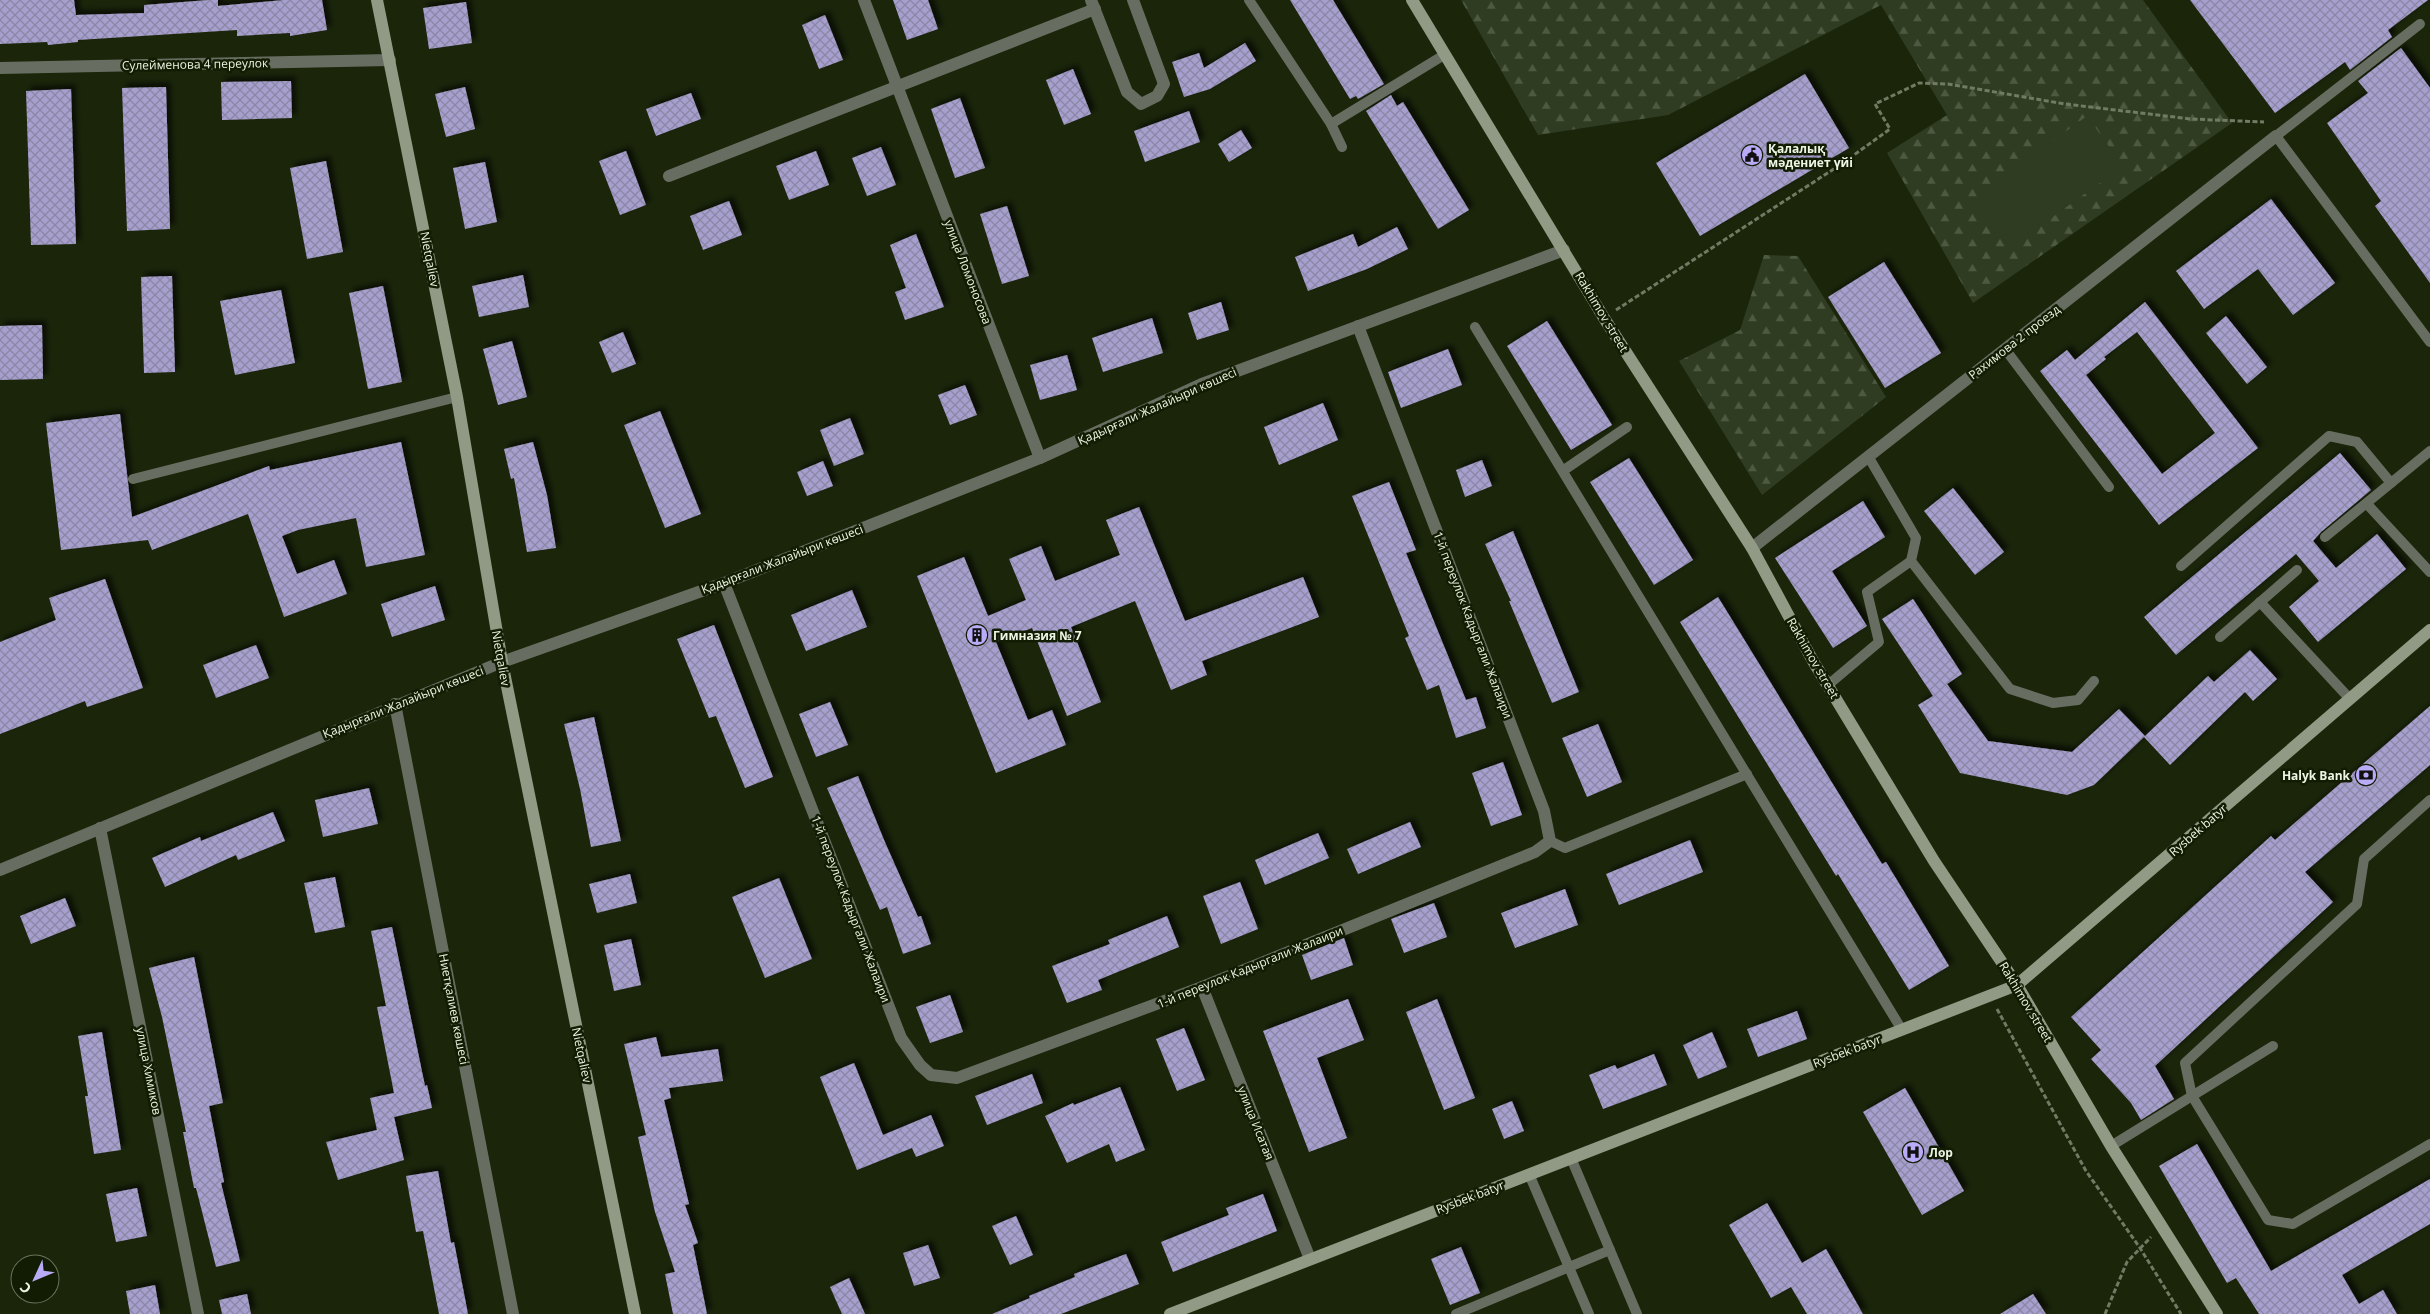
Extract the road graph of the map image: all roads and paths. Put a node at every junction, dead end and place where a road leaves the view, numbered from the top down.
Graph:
1 (377, 0) edge
2 (864, 0) edge
3 (1133, 0) edge
4 (1249, 0) edge
5 (1412, 0) edge
6 (1093, 4) edge
7 (2420, 24) dead end
8 (1444, 55) junction
9 (390, 60) junction
10 (0, 68) edge
11 (897, 86) junction
12 (2264, 122) dead end
13 (1331, 124) junction
14 (2276, 136) junction
15 (1342, 147) dead end
16 (669, 176) dead end
17 (1564, 250) junction
18 (1604, 318) junction
19 (1358, 326) junction
20 (1475, 327) dead end
21 (2430, 342) edge
22 (2005, 349) junction
23 (457, 397) junction
24 (1627, 427) dead end
25 (2430, 451) edge
26 (1868, 456) junction
27 (1040, 458) junction
28 (1564, 470) junction
29 (133, 479) dead end
30 (2391, 483) junction
31 (2109, 487) dead end
32 (2366, 504) junction
33 (2325, 536) dead end
34 (1752, 548) junction
35 (1911, 562) junction
36 (2181, 566) dead end
37 (2297, 570) dead end
38 (2430, 572) edge
39 (724, 583) junction
40 (2260, 602) junction
41 (2430, 630) edge
42 (2220, 637) dead end
43 (502, 662) junction
44 (2094, 681) dead end
45 (1828, 686) junction
46 (2350, 699) junction
47 (395, 704) junction
48 (1747, 774) junction
49 (2430, 800) edge
50 (100, 828) junction
51 (1550, 841) junction
52 (0, 870) edge
53 (1202, 986) junction
54 (2017, 986) junction
55 (1990, 995) junction
56 (1902, 1030) junction
57 (2273, 1046) dead end
58 (2192, 1096) junction
59 (2430, 1144) edge
60 (2111, 1146) junction
61 (1571, 1158) junction
62 (1530, 1174) junction
63 (2162, 1226) junction
64 (2140, 1248) junction
65 (1610, 1250) junction
66 (1310, 1259) junction
67 (1569, 1267) junction
68 (198, 1314) edge
69 (513, 1314) edge
70 (635, 1314) edge
71 (1170, 1314) edge
72 (1456, 1314) edge
73 (1589, 1314) edge
74 (1637, 1314) edge
75 (2105, 1314) edge
76 (2181, 1314) edge
77 (2217, 1314) edge

1 - 9 street, Nietqaliev
2 - 11 street, улица Ломоносова
3 - 6 street
4 - 13 lane
5 - 8 street, Rakhimov street
6 - 11 street
7 - 14 lane
8 - 13 lane
8 - 17 street, Rakhimov street
9 - 10 street, Сулейменова 4 переулок
9 - 23 street, Nietqaliev
11 - 16 street
11 - 27 street, улица Ломоносова
12 - 18 path
13 - 15 lane
14 - 21 lane
14 - 22 street, Рахимова 2 проезд
17 - 18 street, Rakhimov street
17 - 19 street, Қадырғали Жалайыри көшесі
18 - 34 street, Rakhimov street
19 - 27 street, Қадырғали Жалайыри көшесі
19 - 51 street, 1-й переулок Кадыргали Жалаири
20 - 28 lane
22 - 26 street, Рахимова 2 проезд
22 - 31 lane
23 - 29 lane
23 - 43 street, Nietqaliev
24 - 28 lane
25 - 30 lane
26 - 34 street, Рахимова 2 проезд
26 - 35 lane
27 - 39 street, Қадырғали Жалайыри көшесі
28 - 48 lane
30 - 32 lane
30 - 36 lane
32 - 33 lane
32 - 38 lane
34 - 45 street, Rakhimov street
35 - 44 lane
35 - 45 lane
37 - 40 lane
39 - 43 street, Қадырғали Жалайыри көшесі
39 - 53 street, 1-й переулок Кадыргали Жалаири
40 - 42 lane
40 - 46 lane
41 - 46 street, Rysbek batyr
43 - 47 street, Қадырғали Жалайыри көшесі
43 - 70 street, Nietqaliev
45 - 54 street, Rakhimov street
46 - 54 street, Rysbek batyr
47 - 50 street, Қадырғали Жалайыри көшесі
47 - 69 street, Ниетқалиев көшесі
48 - 51 lane
48 - 56 lane
49 - 58 lane
50 - 52 street, Қадырғали Жалайыри көшесі
50 - 68 street, улица Химиков
51 - 53 street, 1-й переулок Кадыргали Жалаири
53 - 66 street, улица Исатая
54 - 55 street, Rysbek batyr
54 - 60 street, Rakhimov street
55 - 56 street, Rysbek batyr
55 - 64 path
56 - 61 street, Rysbek batyr
57 - 58 lane
58 - 59 lane
58 - 60 lane
60 - 63 street, Rakhimov street
61 - 62 street, Rysbek batyr
61 - 65 lane
62 - 66 street, Rysbek batyr
62 - 67 lane
63 - 64 path
63 - 77 street, Rakhimov street
64 - 75 path
64 - 76 path
65 - 67 lane
65 - 74 lane
66 - 71 street, Rysbek batyr
67 - 72 lane
67 - 73 lane

